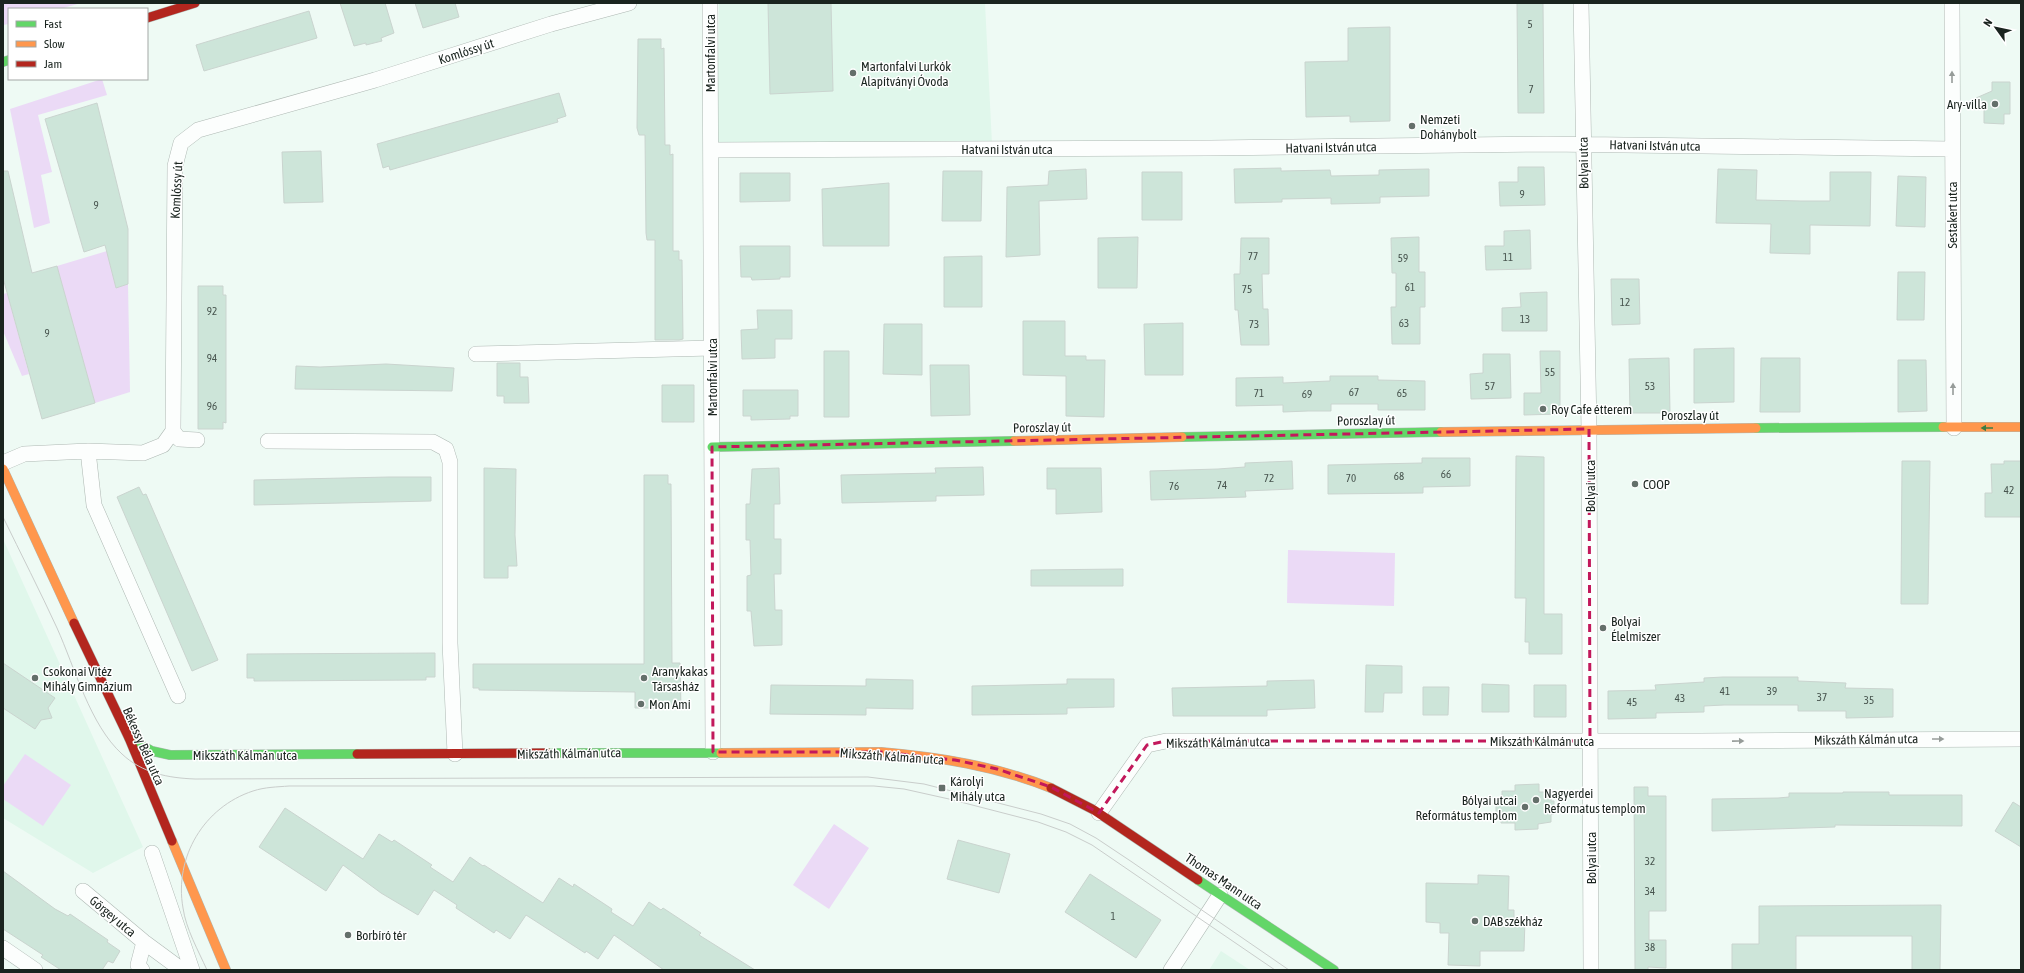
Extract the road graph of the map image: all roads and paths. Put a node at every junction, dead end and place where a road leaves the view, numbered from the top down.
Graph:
1 (195, 3) edge
2 (629, 3) edge
3 (710, 3) edge
4 (1581, 3) edge
5 (1952, 3) edge
6 (148, 18) edge
7 (1583, 144) junction
8 (1951, 149) junction
9 (711, 150) junction
10 (712, 348) junction
11 (476, 354) dead end
12 (1954, 428) junction
13 (2021, 428) edge
14 (1589, 429) junction
15 (173, 431) junction
16 (197, 440) dead end
17 (268, 441) dead end
18 (712, 447) junction
19 (88, 451) junction
20 (3, 463) edge
21 (3, 469) edge
22 (178, 696) dead end
23 (129, 738) junction
24 (2021, 739) edge
25 (1590, 741) junction
26 (713, 752) junction
27 (455, 754) junction
28 (1099, 813) junction
29 (152, 853) dead end
30 (83, 891) dead end
31 (1220, 895) junction
32 (144, 942) junction
33 (3, 948) edge
34 (35, 970) edge
35 (142, 970) edge
36 (182, 970) edge
37 (192, 970) edge
38 (226, 970) edge
39 (1171, 970) edge
40 (1334, 970) edge
41 (1592, 970) edge

1 - 6 street
2 - 15 street, Komlóssy út
3 - 9 street, Martonfalvi utca
4 - 7 street, Bolyai utca
8 -> 5 street, Sestakert utca
7 - 8 street, Hatvani István utca
7 - 9 street, Hatvani István utca
7 - 14 street, Bolyai utca
12 -> 8 street, Sestakert utca
9 - 10 street, Martonfalvi utca
10 - 11 street
10 - 18 street, Martonfalvi utca
13 -> 12 street, Poroszlay út
12 - 14 street, Poroszlay út
14 - 18 street, Poroszlay út
14 - 25 street, Bolyai utca
15 - 16 street
15 - 19 street
17 - 27 street
18 - 26 street, Martonfalvi utca
19 - 20 street
19 - 22 street
21 - 23 street, Békessy Béla utca
23 - 27 street, Mikszáth Kálmán utca
23 - 38 street, Békessy Béla utca
25 -> 24 street, Mikszáth Kálmán utca
25 - 28 street, Mikszáth Kálmán utca
25 - 41 street, Bolyai utca
26 - 27 street, Mikszáth Kálmán utca
26 - 28 street, Mikszáth Kálmán utca
28 - 31 street, Thomas Mann utca
29 - 37 street
30 - 32 street, Görgey utca
31 - 39 street
31 - 40 street, Thomas Mann utca
32 - 35 street, Görgey utca
32 - 36 street, Görgey utca
33 - 34 street

